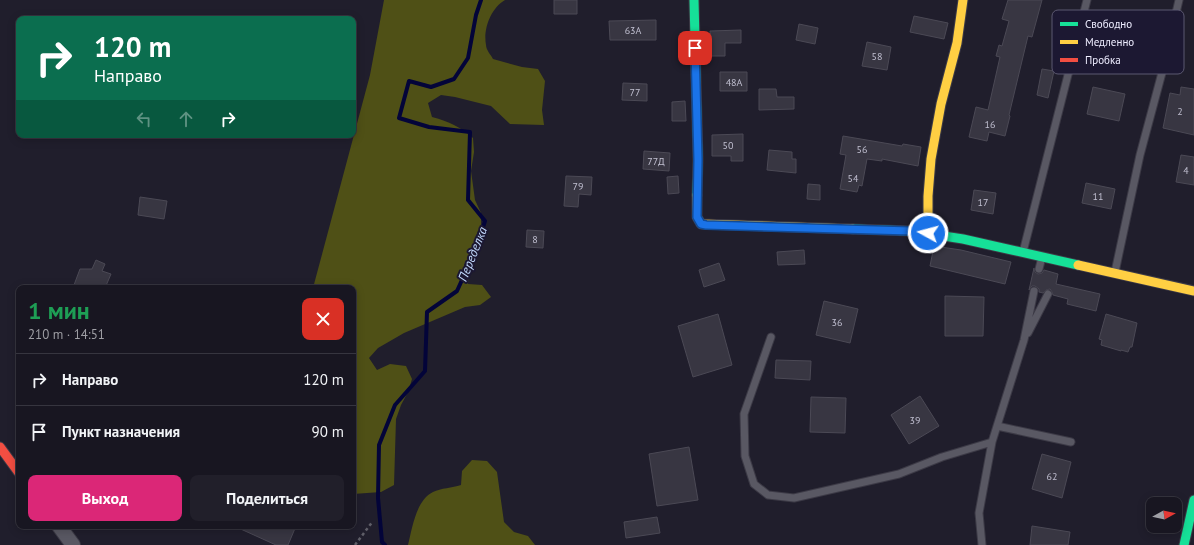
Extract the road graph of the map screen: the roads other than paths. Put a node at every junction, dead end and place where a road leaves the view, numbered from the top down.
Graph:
1 (694, 0) edge
2 (963, 0) edge
3 (1087, 0) edge
4 (1179, 0) edge
5 (1084, 10) edge
6 (1177, 10) edge
7 (1068, 74) edge
8 (1162, 74) edge
9 (928, 233) junction
10 (1023, 253) junction
11 (1042, 257) junction
12 (1039, 269) dead end
13 (1114, 273) junction
14 (1034, 291) dead end
15 (1194, 291) edge
16 (1048, 294) dead end
17 (771, 337) dead end
18 (1024, 340) junction
19 (997, 426) junction
20 (992, 442) junction
21 (1071, 442) dead end
22 (0, 447) edge
23 (16, 468) edge
24 (1194, 500) edge
25 (61, 529) edge
26 (73, 545) edge
27 (982, 545) edge
28 (1184, 545) edge

1 - 9 street
2 - 9 street
3 - 5 lane
4 - 6 lane
7 - 10 lane
8 - 13 lane
9 - 10 street
10 - 11 street
11 - 12 lane
11 - 13 street
13 - 15 street
14 - 18 lane
16 - 18 lane
17 - 20 lane
18 - 19 lane
19 - 20 lane
19 - 21 lane
20 - 27 lane
22 - 23 street
24 - 28 street
25 - 26 street

